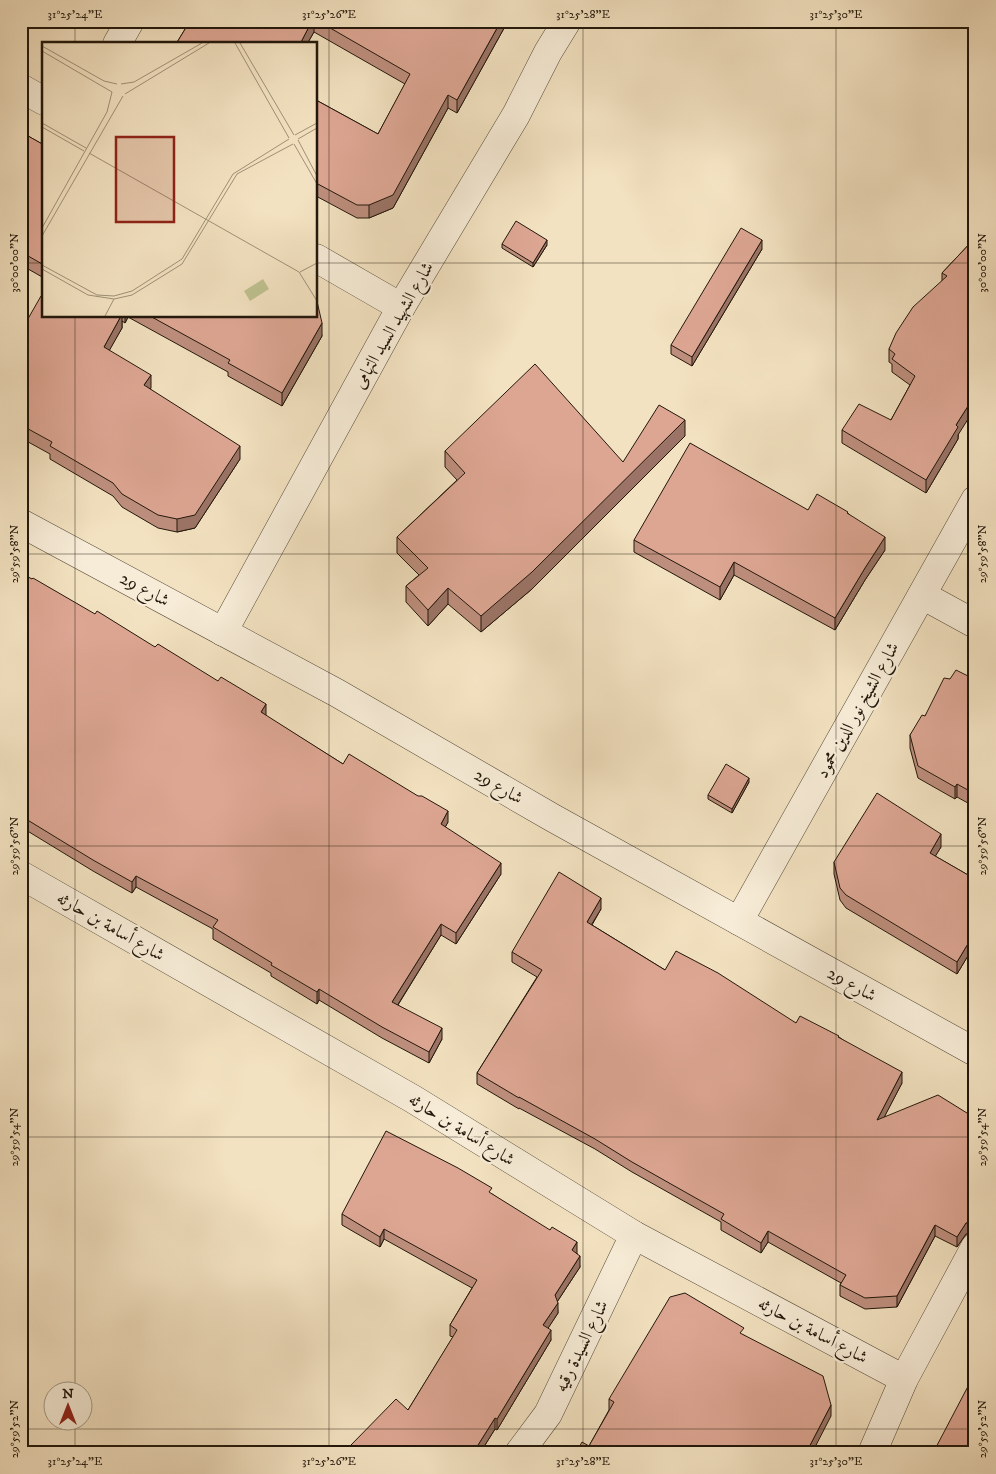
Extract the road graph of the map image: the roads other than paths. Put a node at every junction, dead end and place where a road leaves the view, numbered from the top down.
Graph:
1 (130, 21) edge
2 (567, 21) edge
3 (118, 42) edge
4 (21, 88) edge
5 (42, 100) edge
6 (318, 259) edge
7 (401, 307) junction
8 (975, 500) edge
9 (21, 523) edge
10 (922, 595) junction
11 (975, 624) edge
12 (223, 632) junction
13 (21, 874) edge
14 (738, 921) junction
15 (975, 1052) edge
16 (634, 1235) junction
17 (975, 1247) edge
18 (904, 1379) junction
19 (519, 1453) edge
20 (872, 1453) edge

1 - 3 street
2 - 7 street, شارع الشهيد السيد التهامى
4 - 5 street
6 - 7 street
7 - 12 street, شارع الشهيد السيد التهامى
8 - 10 street, شارع الشيخ نور الدين محمود
9 - 12 street, شارع 29
10 - 11 street
10 - 14 street, شارع الشيخ نور الدين محمود
12 - 14 street, شارع 29
13 - 16 street, شارع أسامة بن حارثه
14 - 15 street, شارع 29
16 - 18 street, شارع أسامة بن حارثه
16 - 19 street, شارع السيدة رقيه
17 - 18 street
18 - 20 street

